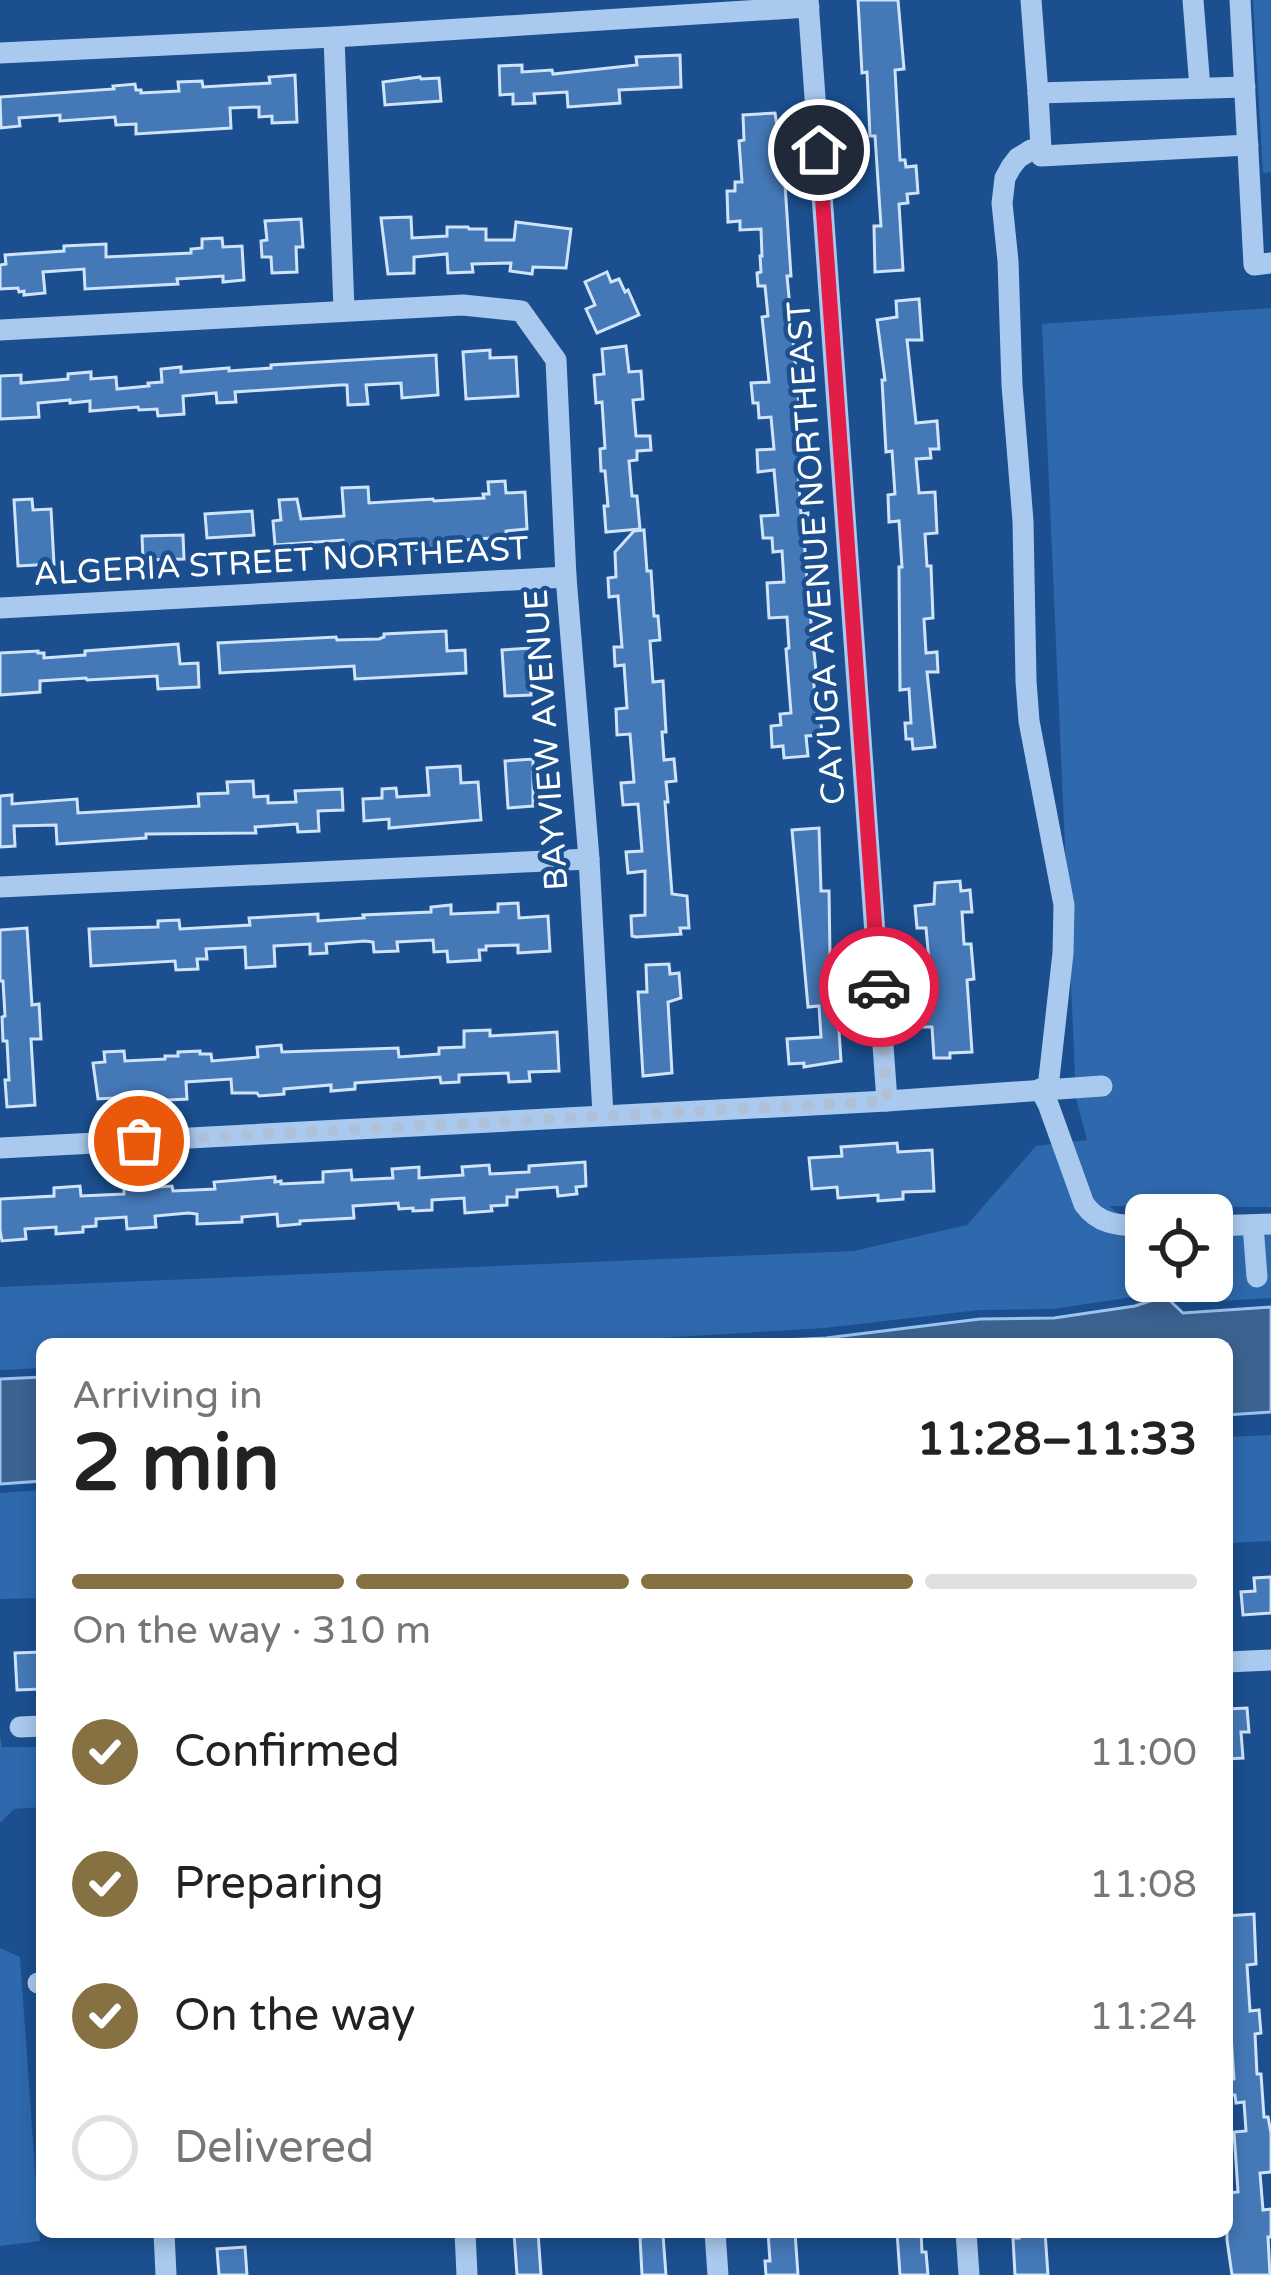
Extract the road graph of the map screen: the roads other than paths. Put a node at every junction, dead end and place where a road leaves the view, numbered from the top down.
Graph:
1 (1031, 0) edge
2 (1193, 0) edge
3 (1240, 0) edge
4 (809, 4) edge
5 (334, 37) junction
6 (0, 53) edge
7 (1245, 87) junction
8 (1200, 88) junction
9 (1038, 93) junction
10 (1248, 145) junction
11 (1041, 149) junction
12 (1261, 211) edge
13 (1263, 264) edge
14 (344, 310) junction
15 (0, 330) edge
16 (566, 577) junction
17 (0, 608) edge
18 (589, 859) junction
19 (0, 886) edge
20 (1102, 1086) dead end
21 (1044, 1089) junction
22 (887, 1101) junction
23 (603, 1115) junction
24 (0, 1148) edge
25 (1262, 1225) edge
26 (1125, 1226) edge
27 (1257, 1277) dead end
28 (1271, 1660) edge
29 (1233, 1662) edge
30 (164, 2238) edge
31 (465, 2238) edge
32 (715, 2238) edge
33 (966, 2238) edge
34 (166, 2275) edge
35 (467, 2275) edge
36 (718, 2275) edge
37 (969, 2275) edge

1 - 9 street
2 - 8 street
3 - 7 street
4 - 5 street
4 - 22 street, CAYUGA AVENUE NORTHEAST
5 - 6 street
5 - 14 street
7 - 8 street
7 - 10 street
8 - 9 street
9 - 11 street
10 - 11 street
10 - 12 street
11 - 21 street
12 - 13 street
14 - 15 street
14 - 16 street, BAYVIEW AVENUE
16 - 17 street, ALGERIA STREET NORTHEAST
16 - 18 street, BAYVIEW AVENUE
18 - 19 street
18 - 23 street, BAYVIEW AVENUE
20 - 21 street
21 - 22 street
21 - 26 street
22 - 23 street
23 - 24 street
25 - 27 street
28 - 29 street
30 - 34 street
31 - 35 street
32 - 36 street
33 - 37 street

